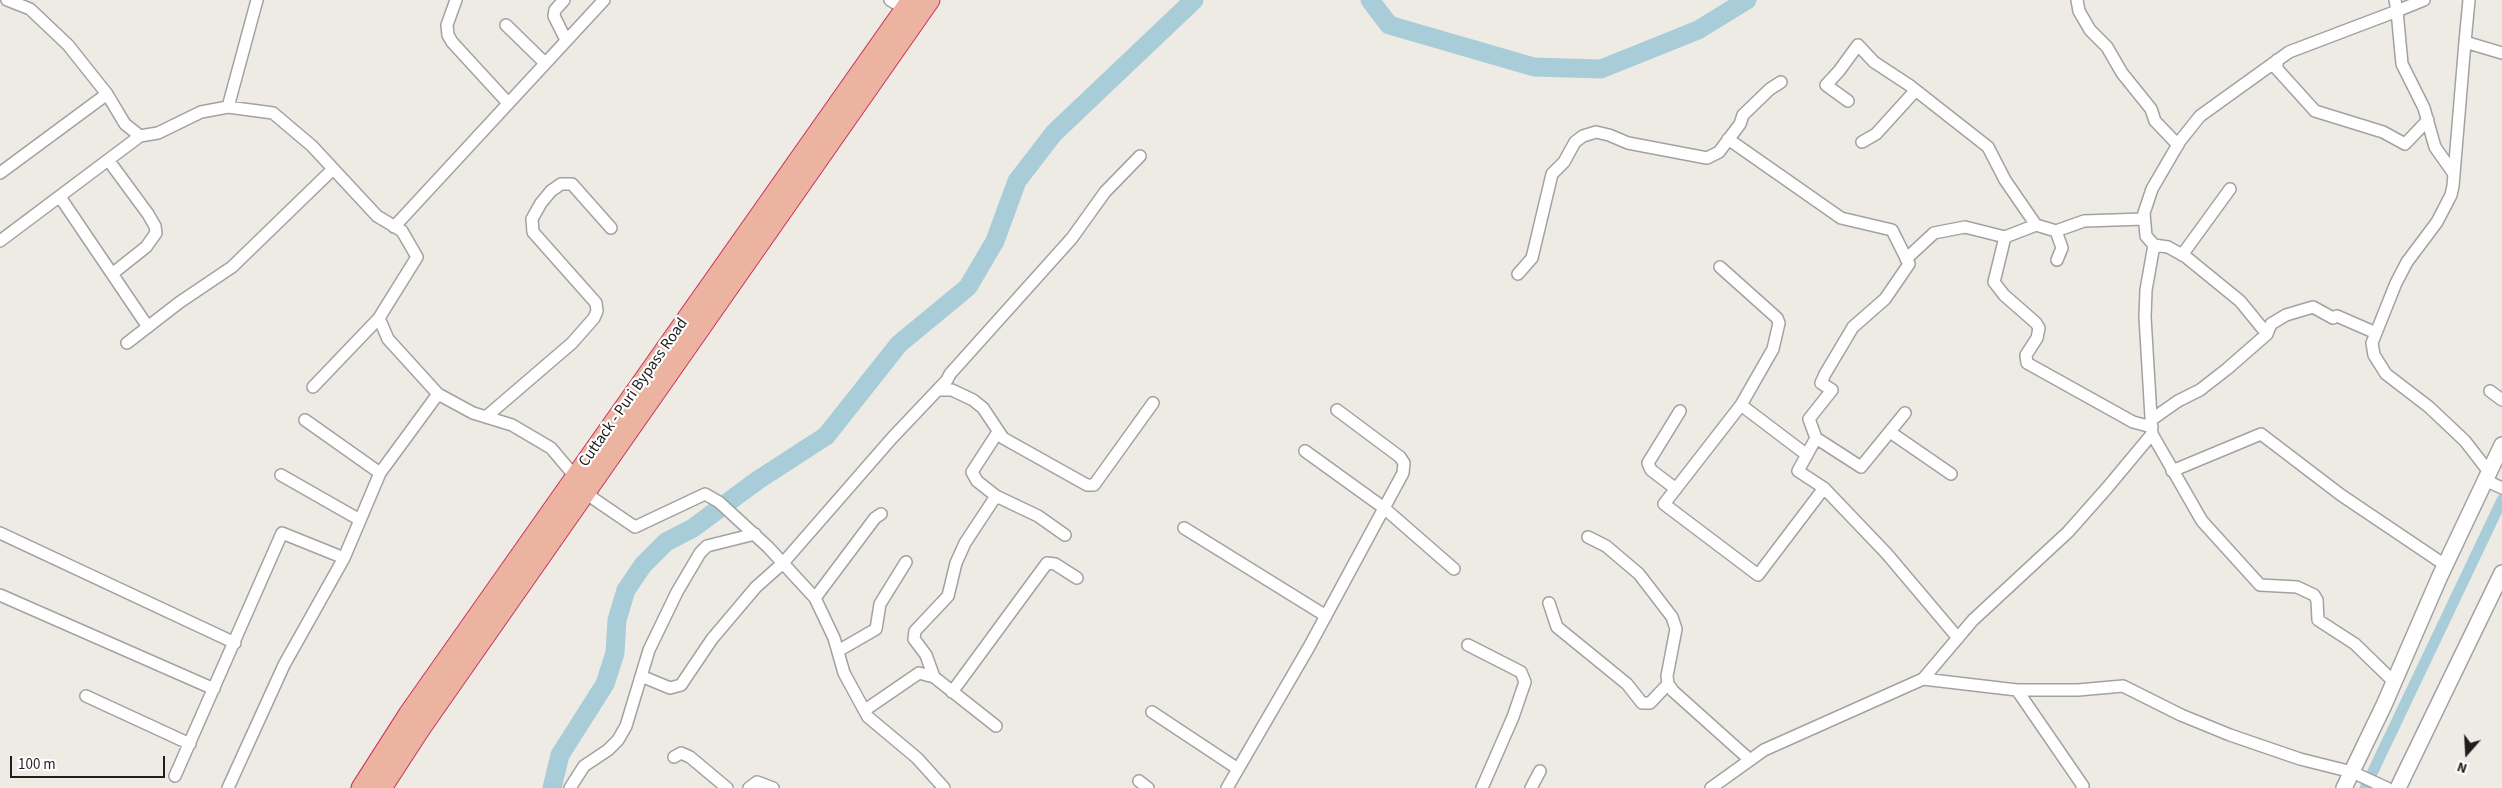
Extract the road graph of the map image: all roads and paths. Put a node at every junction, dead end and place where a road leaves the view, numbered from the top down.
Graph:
1 (7, 0) edge
2 (257, 0) edge
3 (456, 0) edge
4 (564, 0) edge
5 (604, 0) edge
6 (930, 0) edge
7 (2077, 0) edge
8 (2424, 0) edge
9 (2469, 0) edge
10 (902, 3) edge
11 (2396, 5) edge
12 (506, 25) dead end
13 (566, 40) junction
14 (2465, 42) junction
15 (2502, 53) edge
16 (2277, 60) junction
17 (545, 63) junction
18 (1781, 82) dead end
19 (1916, 91) junction
20 (107, 94) junction
21 (1848, 101) dead end
22 (508, 103) junction
23 (228, 108) junction
24 (2428, 120) junction
25 (140, 136) junction
26 (1728, 139) junction
27 (1862, 142) dead end
28 (2178, 145) junction
29 (1140, 156) dead end
30 (109, 161) junction
31 (333, 168) junction
32 (0, 173) edge
33 (2454, 174) junction
34 (2230, 189) dead end
35 (60, 197) junction
36 (2144, 219) junction
37 (2036, 225) junction
38 (394, 226) junction
39 (611, 228) dead end
40 (2056, 231) junction
41 (2005, 237) junction
42 (0, 241) edge
43 (2154, 245) junction
44 (2182, 255) junction
45 (1906, 259) junction
46 (2057, 260) dead end
47 (1720, 267) dead end
48 (112, 274) junction
49 (1518, 274) dead end
50 (379, 318) junction
51 (148, 326) junction
52 (2376, 333) junction
53 (2267, 334) junction
54 (127, 343) dead end
55 (313, 387) dead end
56 (938, 390) junction
57 (2490, 391) dead end
58 (438, 394) junction
59 (2502, 400) edge
60 (1153, 403) dead end
61 (1741, 404) junction
62 (1337, 410) dead end
63 (1680, 411) dead end
64 (1906, 413) dead end
65 (486, 416) junction
66 (305, 420) dead end
67 (2152, 427) junction
68 (998, 432) junction
69 (1890, 432) junction
70 (1816, 438) junction
71 (2502, 445) edge
72 (1305, 451) dead end
73 (1807, 455) junction
74 (2172, 471) junction
75 (380, 473) junction
76 (1951, 474) dead end
77 (281, 475) dead end
78 (575, 476) junction
79 (2487, 476) junction
80 (1824, 488) junction
81 (2502, 488) edge
82 (1676, 489) junction
83 (588, 492) junction
84 (996, 496) junction
85 (1384, 508) junction
86 (881, 514) dead end
87 (360, 520) junction
88 (1184, 528) dead end
89 (750, 530) junction
90 (0, 532) edge
91 (1065, 535) dead end
92 (1588, 537) dead end
93 (344, 558) junction
94 (906, 562) dead end
95 (783, 563) junction
96 (2446, 564) junction
97 (1454, 570) dead end
98 (2502, 573) edge
99 (1077, 578) dead end
100 (0, 595) edge
101 (815, 598) junction
102 (1549, 603) dead end
103 (1326, 616) junction
104 (1958, 638) junction
105 (235, 643) junction
106 (1468, 645) dead end
107 (838, 651) junction
108 (641, 676) junction
109 (934, 678) junction
110 (1923, 679) junction
111 (2394, 682) junction
112 (1668, 684) junction
113 (214, 689) junction
114 (2017, 690) junction
115 (952, 692) junction
116 (86, 696) dead end
117 (865, 710) junction
118 (1152, 712) dead end
119 (996, 726) dead end
120 (190, 744) junction
121 (674, 757) dead end
122 (1750, 760) junction
123 (1238, 769) junction
124 (1540, 771) dead end
125 (2357, 774) junction
126 (175, 776) dead end
127 (2389, 787) edge
128 (228, 788) edge
129 (361, 788) edge
130 (382, 788) edge
131 (570, 788) edge
132 (727, 788) edge
133 (749, 788) edge
134 (773, 788) edge
135 (944, 788) edge
136 (1227, 788) edge
137 (1482, 788) edge
138 (1531, 788) edge
139 (1711, 788) edge
140 (2082, 788) edge
141 (2344, 788) edge

1 - 20 street
2 - 23 street
3 - 22 street
4 - 13 street
5 - 13 street
6 - 83 highway, Cuttack - Puri Bypass Road
7 - 28 street
8 - 11 street
9 - 14 street
10 - 78 highway, Cuttack - Puri Bypass Road
11 - 16 street
11 - 24 street
12 - 17 street
13 - 17 street
14 - 15 street
14 - 33 street
16 - 24 street
16 - 28 street
17 - 22 street
18 - 26 street
19 - 21 street
19 - 27 street
19 - 37 street
20 - 25 street
20 - 32 street
22 - 38 street
23 - 25 street
23 - 31 street
24 - 33 street
25 - 30 street
26 - 45 street
26 - 49 street
28 - 36 street
29 - 56 street
30 - 35 street
30 - 48 street
31 - 38 street
31 - 51 street
33 - 52 street
34 - 44 street
35 - 42 street
35 - 48 street
36 - 40 street
36 - 43 street
37 - 40 street
37 - 41 street
38 - 50 street
39 - 65 street
40 - 46 street
41 - 45 street
41 - 67 street
43 - 44 street
43 - 67 street
44 - 53 street
45 - 70 street
47 - 61 street
48 - 51 street
50 - 55 street
50 - 58 street
51 - 54 street
52 - 53 street
52 - 79 street
53 - 67 street
56 - 68 street
56 - 95 street
57 - 59 street
58 - 65 street
58 - 75 street
60 - 68 street
61 - 73 street
61 - 82 street
62 - 85 street
63 - 82 street
64 - 69 street
65 - 78 street
66 - 75 street
67 - 74 street
67 - 104 street
68 - 84 street
69 - 70 street
69 - 76 street
70 - 73 street
71 - 79 street
72 - 85 street
73 - 80 street
74 - 96 street
74 - 111 street
75 - 87 street
77 - 87 street
78 - 83 street
78 - 129 highway, Cuttack - Puri Bypass Road
79 - 81 street
79 - 96 street
80 - 82 street
80 - 104 street
83 - 89 street
83 - 130 highway, Cuttack - Puri Bypass Road
84 - 91 street
84 - 109 street
85 - 97 street
85 - 103 street
86 - 101 street
87 - 93 street
88 - 103 street
89 - 95 street
89 - 108 street
90 - 105 street
92 - 112 street
93 - 105 street
93 - 128 street
94 - 107 street
95 - 101 street
95 - 108 street
96 - 111 street
98 - 127 street
99 - 115 street
100 - 113 street
101 - 107 street
102 - 112 street
103 - 123 street
104 - 110 street
105 - 113 street
106 - 137 street
107 - 117 street
108 - 131 street
109 - 115 street
109 - 117 street
110 - 114 street
110 - 122 street
111 - 125 street
112 - 122 street
113 - 120 street
114 - 125 street
114 - 140 street
115 - 119 street
116 - 120 street
117 - 135 street
118 - 123 street
120 - 126 street
121 - 132 street
122 - 139 street
123 - 136 street
124 - 138 street
125 - 127 street
125 - 141 street
133 - 134 street

